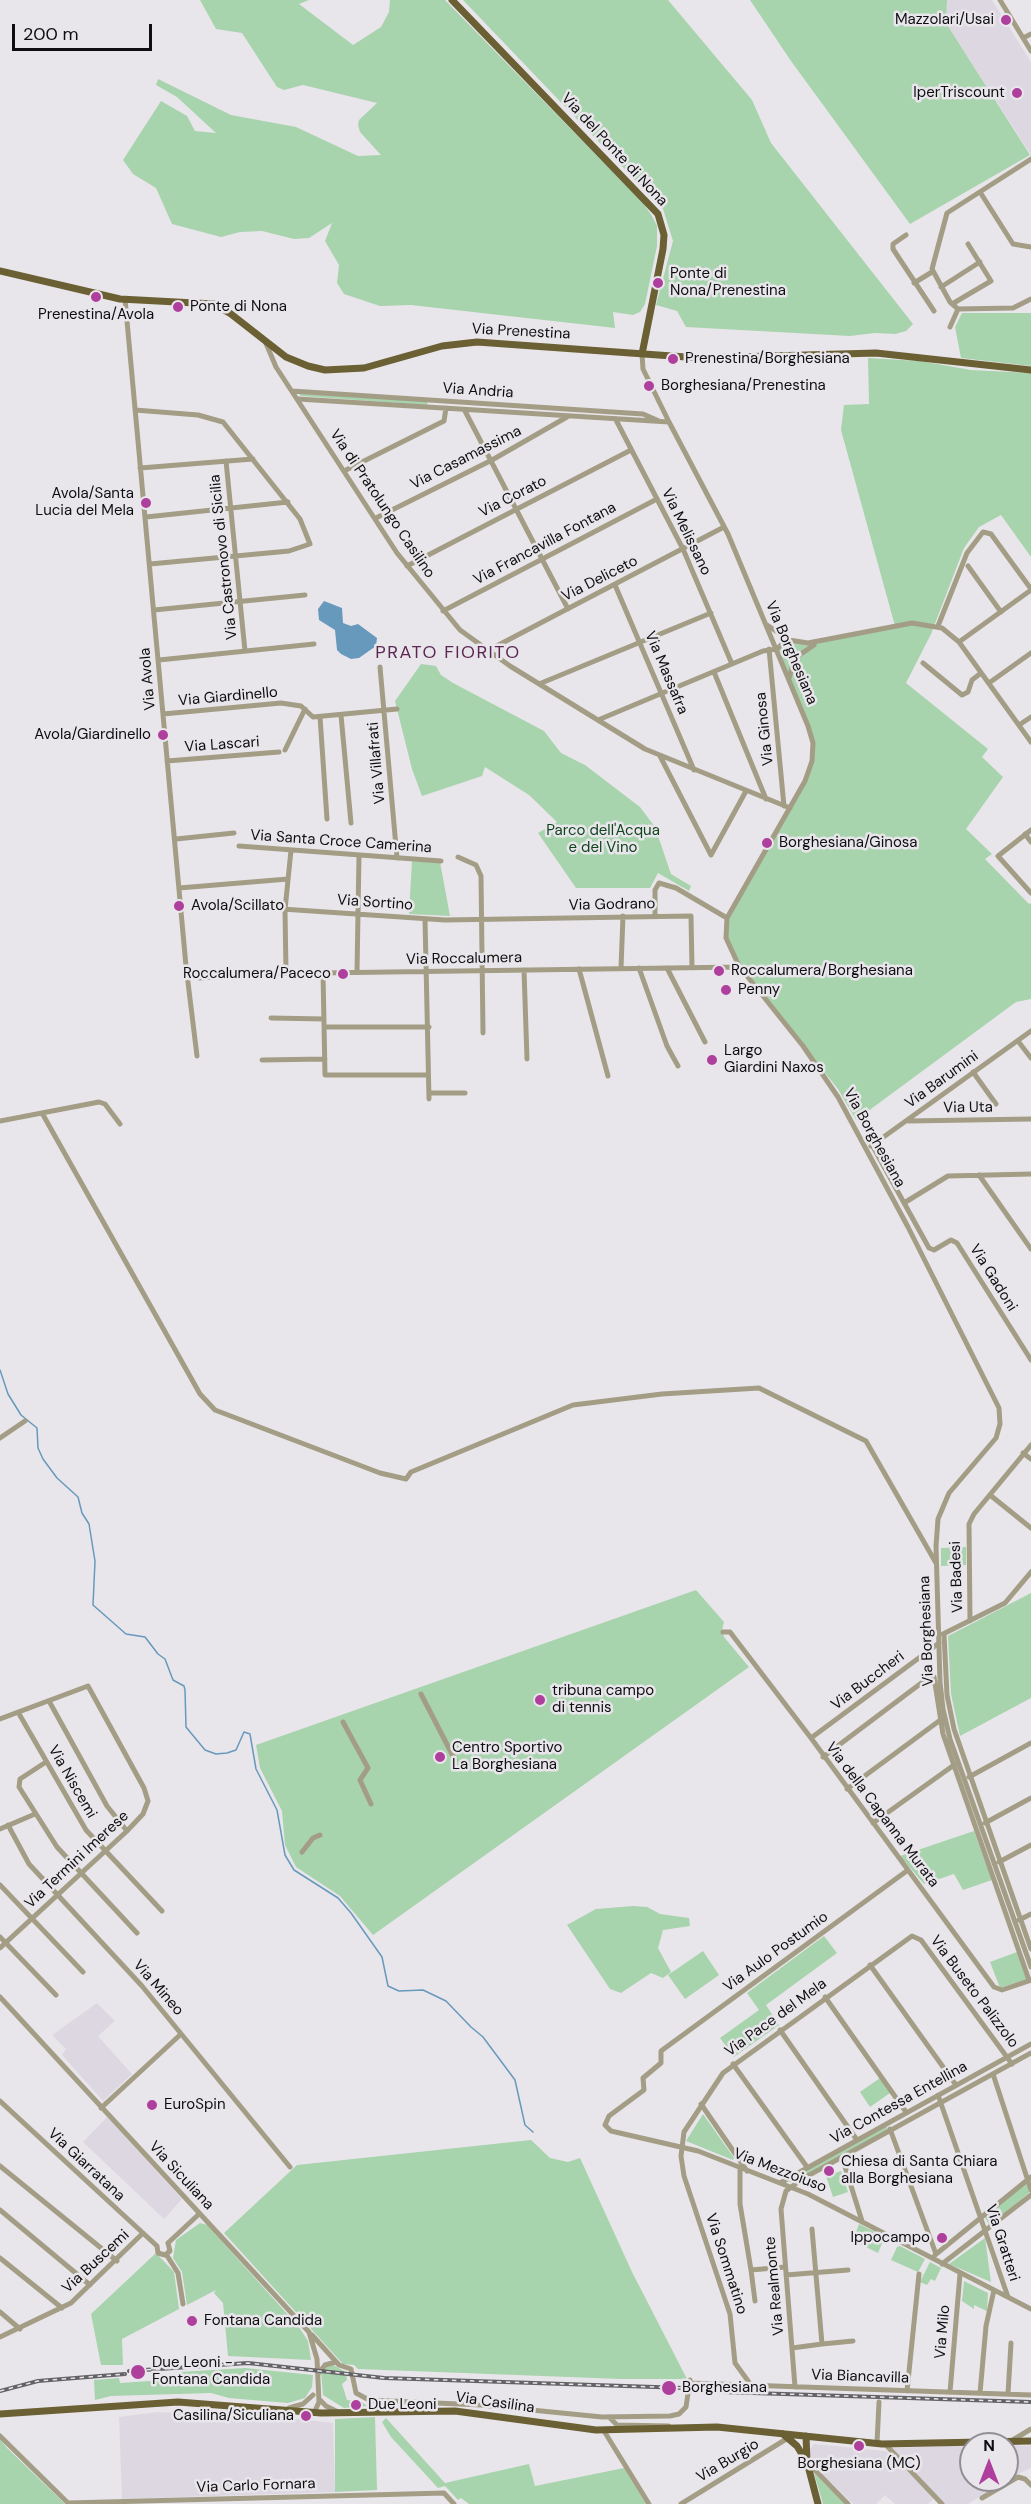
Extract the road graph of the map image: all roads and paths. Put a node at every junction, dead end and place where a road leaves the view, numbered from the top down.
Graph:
1 (452, 0) edge
2 (1000, 0) edge
3 (1031, 34) edge
4 (1023, 38) junction
5 (1031, 51) edge
6 (1031, 159) edge
7 (980, 192) junction
8 (906, 235) dead end
9 (968, 244) dead end
10 (1031, 246) edge
11 (980, 262) junction
12 (0, 271) edge
13 (932, 272) junction
14 (914, 283) junction
15 (941, 287) junction
16 (125, 299) junction
17 (1031, 299) edge
18 (952, 304) junction
19 (958, 309) junction
20 (933, 311) dead end
21 (950, 327) dead end
22 (265, 341) junction
23 (642, 354) junction
24 (1031, 370) edge
25 (292, 391) junction
26 (298, 399) junction
27 (446, 401) junction
28 (446, 409) junction
29 (567, 409) junction
30 (135, 410) junction
31 (465, 411) junction
32 (615, 412) junction
33 (567, 417) junction
34 (616, 420) junction
35 (661, 422) junction
36 (669, 422) junction
37 (631, 450) junction
38 (253, 459) junction
39 (492, 460) junction
40 (226, 461) junction
41 (140, 468) junction
42 (344, 471) junction
43 (657, 499) junction
44 (288, 502) junction
45 (231, 508) junction
46 (517, 509) junction
47 (146, 518) junction
48 (376, 518) junction
49 (724, 527) junction
50 (683, 549) junction
51 (236, 556) junction
52 (543, 559) junction
53 (150, 564) junction
54 (407, 566) junction
55 (968, 566) dead end
56 (615, 585) junction
57 (1031, 590) edge
58 (305, 595) dead end
59 (240, 602) junction
60 (568, 609) junction
61 (154, 610) junction
62 (443, 611) junction
63 (1001, 612) junction
64 (711, 613) junction
65 (766, 624) junction
66 (938, 626) junction
67 (787, 639) junction
68 (641, 641) junction
69 (959, 642) junction
70 (818, 643) junction
71 (314, 644) dead end
72 (777, 649) junction
73 (769, 650) junction
74 (245, 651) junction
75 (487, 651) junction
76 (1031, 653) edge
77 (781, 659) junction
78 (794, 659) junction
79 (159, 660) junction
80 (923, 663) dead end
81 (732, 664) junction
82 (381, 667) dead end
83 (714, 672) junction
84 (981, 673) junction
85 (789, 678) junction
86 (989, 683) junction
87 (539, 684) junction
88 (662, 694) junction
89 (305, 709) junction
90 (397, 709) dead end
91 (385, 711) junction
92 (163, 714) junction
93 (341, 715) junction
94 (320, 717) junction
95 (1031, 717) edge
96 (598, 720) junction
97 (1019, 725) junction
98 (1031, 742) edge
99 (660, 756) junction
100 (167, 761) junction
101 (694, 770) junction
102 (746, 791) junction
103 (766, 799) junction
104 (787, 807) junction
105 (327, 819) dead end
106 (351, 823) dead end
107 (1028, 832) edge
108 (234, 833) dead end
109 (176, 839) junction
110 (1031, 842) edge
111 (238, 846) dead end
112 (291, 850) junction
113 (359, 855) junction
114 (458, 857) dead end
115 (397, 858) junction
116 (441, 861) dead end
117 (288, 879) junction
118 (179, 888) junction
119 (1031, 893) edge
120 (267, 908) dead end
121 (285, 910) junction
122 (356, 914) junction
123 (623, 916) junction
124 (655, 916) junction
125 (481, 918) junction
126 (727, 918) junction
127 (425, 919) junction
128 (740, 967) junction
129 (621, 968) junction
130 (639, 968) junction
131 (668, 968) junction
132 (692, 968) junction
133 (579, 969) junction
134 (482, 970) junction
135 (524, 970) junction
136 (427, 971) junction
137 (357, 972) junction
138 (286, 973) junction
139 (323, 973) junction
140 (189, 975) junction
141 (271, 1018) dead end
142 (324, 1019) junction
143 (324, 1027) junction
144 (429, 1027) junction
145 (1031, 1031) edge
146 (483, 1033) dead end
147 (1018, 1041) junction
148 (705, 1042) dead end
149 (197, 1056) dead end
150 (1031, 1058) edge
151 (325, 1059) junction
152 (528, 1059) dead end
153 (262, 1060) dead end
154 (678, 1066) dead end
155 (973, 1072) junction
156 (428, 1075) junction
157 (608, 1076) dead end
158 (465, 1093) dead end
159 (996, 1104) dead end
160 (42, 1113) junction
161 (1031, 1119) edge
162 (0, 1121) edge
163 (906, 1121) junction
164 (120, 1124) dead end
165 (870, 1147) junction
166 (1031, 1174) edge
167 (979, 1175) junction
168 (904, 1203) junction
169 (1031, 1249) edge
170 (1031, 1360) edge
171 (25, 1421) dead end
172 (0, 1438) edge
173 (1031, 1445) edge
174 (1023, 1453) junction
175 (1031, 1459) edge
176 (990, 1495) junction
177 (1031, 1528) edge
178 (937, 1564) junction
179 (1030, 1573) edge
180 (970, 1621) junction
181 (723, 1632) dead end
182 (941, 1635) junction
183 (939, 1643) junction
184 (421, 1694) dead end
185 (49, 1701) junction
186 (18, 1712) junction
187 (0, 1719) edge
188 (939, 1721) junction
189 (343, 1722) dead end
190 (951, 1730) junction
191 (811, 1738) junction
192 (1031, 1743) edge
193 (823, 1756) junction
194 (455, 1760) dead end
195 (46, 1762) junction
196 (956, 1763) junction
197 (967, 1778) junction
198 (847, 1789) junction
199 (1031, 1798) edge
200 (371, 1804) dead end
201 (35, 1814) junction
202 (873, 1823) junction
203 (984, 1824) junction
204 (8, 1825) junction
205 (0, 1829) edge
206 (126, 1831) junction
207 (320, 1835) dead end
208 (1031, 1845) edge
209 (104, 1851) junction
210 (302, 1852) dead end
211 (997, 1863) junction
212 (908, 1870) junction
213 (80, 1873) junction
214 (0, 1885) edge
215 (57, 1894) junction
216 (162, 1911) dead end
217 (1031, 1914) edge
218 (32, 1917) junction
219 (1018, 1921) junction
220 (137, 1933) dead end
221 (915, 1936) joint
222 (0, 1937) edge
223 (5, 1943) junction
224 (0, 1948) edge
225 (1031, 1949) edge
226 (1030, 1963) edge
227 (870, 1965) junction
228 (83, 1972) dead end
229 (1030, 1980) edge
230 (56, 1995) dead end
231 (0, 1997) edge
232 (825, 1997) junction
233 (780, 2030) junction
234 (181, 2034) junction
235 (1031, 2044) edge
236 (1031, 2053) edge
237 (1008, 2057) junction
238 (733, 2064) junction
239 (1012, 2064) junction
240 (993, 2074) junction
241 (956, 2085) junction
242 (938, 2095) junction
243 (941, 2103) junction
244 (701, 2104) junction
245 (1, 2105) edge
246 (101, 2108) junction
247 (906, 2112) junction
248 (888, 2122) junction
249 (607, 2129) joint
250 (891, 2130) junction
251 (857, 2140) junction
252 (680, 2146) junction
253 (842, 2157) junction
254 (0, 2166) edge
255 (290, 2167) dead end
256 (807, 2167) junction
257 (740, 2169) junction
258 (748, 2173) junction
259 (1029, 2178) edge
260 (780, 2183) junction
261 (790, 2186) junction
262 (1031, 2190) edge
263 (1031, 2195) edge
264 (0, 2211) edge
265 (199, 2214) junction
266 (982, 2218) junction
267 (862, 2221) junction
268 (812, 2229) dead end
269 (986, 2230) junction
270 (143, 2234) junction
271 (168, 2243) junction
272 (157, 2246) junction
273 (166, 2254) junction
274 (933, 2256) junction
275 (0, 2258) edge
276 (117, 2261) junction
277 (942, 2264) junction
278 (785, 2267) junction
279 (751, 2270) junction
280 (848, 2270) dead end
281 (816, 2272) junction
282 (919, 2274) dead end
283 (960, 2274) junction
284 (786, 2275) junction
285 (90, 2285) junction
286 (994, 2290) junction
287 (1008, 2297) junction
288 (755, 2301) dead end
289 (183, 2304) dead end
290 (62, 2308) junction
291 (1031, 2309) edge
292 (0, 2312) edge
293 (20, 2329) junction
294 (309, 2332) junction
295 (0, 2337) edge
296 (853, 2341) dead end
297 (1011, 2343) dead end
298 (822, 2344) junction
299 (792, 2348) junction
300 (316, 2350) junction
301 (330, 2355) junction
302 (336, 2362) junction
303 (317, 2379) junction
304 (751, 2385) junction
305 (795, 2387) junction
306 (907, 2391) junction
307 (950, 2392) junction
308 (980, 2393) junction
309 (1008, 2394) junction
310 (312, 2395) junction
311 (1031, 2395) edge
312 (319, 2398) junction
313 (879, 2402) dead end
314 (276, 2410) junction
315 (315, 2413) junction
316 (0, 2414) edge
317 (343, 2414) junction
318 (609, 2417) junction
319 (682, 2428) junction
320 (604, 2431) junction
321 (0, 2436) edge
322 (786, 2436) junction
323 (803, 2436) junction
324 (959, 2442) edge
325 (881, 2444) junction
326 (801, 2449) junction
327 (807, 2462) junction
328 (1031, 2485) edge
329 (337, 2496) junction
330 (982, 2498) dead end
331 (69, 2504) edge
332 (337, 2504) edge
333 (454, 2504) edge
334 (649, 2504) edge
335 (681, 2504) edge
336 (818, 2504) edge
337 (848, 2504) edge
338 (942, 2504) edge

1 - 23 main road, Via del Ponte di Nona
2 - 4 street
3 - 4 street
4 - 5 street
6 - 7 street
7 - 10 street
7 - 13 street
8 - 14 street
9 - 11 street
11 - 15 street
11 - 18 street
12 - 16 main road, Via Prenestina
13 - 14 street
13 - 15 street
14 - 20 street
15 - 18 street
16 - 22 main road, Via Prenestina
16 - 30 street, Via Avola
17 - 19 street
18 - 19 street
19 - 21 street
22 - 23 main road, Via Prenestina
22 - 25 street, Via di Pratolungo Casilino
23 - 24 main road, Via Prenestina
23 - 36 street, Via Borghesiana
25 - 26 street, Via di Pratolungo Casilino
25 - 27 street, Via Andria
26 - 28 street, Via Andria
26 - 42 street, Via di Pratolungo Casilino
27 - 28 street
27 - 29 street, Via Andria
28 - 31 street, Via Andria
28 - 42 street
29 - 32 street, Via Andria
29 - 33 street
30 - 38 street
30 - 41 street, Via Avola
31 - 33 street, Via Andria
31 - 39 street
32 - 34 street, Via Melissano
32 - 35 street, Via Andria
33 - 34 street, Via Andria
33 - 39 street, Via Casamassima
34 - 35 street, Via Andria
34 - 37 street, Via Melissano
35 - 36 street, Via Andria
36 - 49 street, Via Borghesiana
37 - 43 street, Via Melissano
37 - 46 street, Via Corato
38 - 40 street
38 - 44 street
39 - 46 street
39 - 48 street, Via Casamassima
40 - 41 street
40 - 45 street, Via Castronovo di Sicilia
41 - 47 street, Via Avola
42 - 48 street, Via di Pratolungo Casilino
43 - 50 street, Via Melissano
43 - 52 street, Via Francavilla Fontana
44 - 45 street
44 - 51 street
45 - 47 street
45 - 51 street, Via Castronovo di Sicilia
46 - 52 street
46 - 54 street, Via Corato
47 - 53 street, Via Avola
48 - 54 street, Via di Pratolungo Casilino
49 - 50 street, Via Deliceto
49 - 65 street, Via Borghesiana
50 - 56 street, Via Deliceto
50 - 64 street, Via Melissano
51 - 53 street
51 - 59 street, Via Castronovo di Sicilia
52 - 60 street
52 - 62 street, Via Francavilla Fontana
53 - 61 street, Via Avola
54 - 62 street, Via di Pratolungo Casilino
55 - 63 street
56 - 60 street, Via Deliceto
56 - 68 street, Via Massafra
57 - 63 street
57 - 66 street
58 - 59 street
59 - 61 street
59 - 74 street, Via Castronovo di Sicilia
60 - 75 street, Via Deliceto
61 - 79 street, Via Avola
62 - 75 street, Via di Pratolungo Casilino
63 - 69 street
64 - 68 street
64 - 81 street, Via Melissano
65 - 67 street
65 - 72 street, Via Borghesiana
66 - 69 street
66 - 70 street
67 - 70 street
67 - 72 street
68 - 87 street
68 - 88 street, Via Massafra
69 - 84 street
70 - 78 street
71 - 74 street
72 - 73 street
72 - 77 street, Via Borghesiana
73 - 81 street
73 - 104 street, Via Ginosa
74 - 79 street
75 - 87 street, Via di Pratolungo Casilino
76 - 86 street
77 - 78 street
77 - 85 street, Via Borghesiana
78 - 85 street
79 - 92 street, Via Avola
80 - 84 street
81 - 83 street
82 - 91 street, Via Villafrati
83 - 88 street
83 - 103 street
84 - 86 street
85 - 104 street, Via Borghesiana
86 - 97 street
87 - 96 street, Via di Pratolungo Casilino
88 - 96 street
88 - 101 street, Via Massafra
89 - 92 street, Via Giardinello
89 - 94 street, Via Giardinello
89 - 100 street, Via Lascari
90 - 91 street
91 - 93 street
91 - 115 street, Via Villafrati
92 - 100 street, Via Avola
93 - 94 street
93 - 106 street
94 - 105 street
95 - 97 street
96 - 99 street, Via di Pratolungo Casilino
97 - 98 street
99 - 101 street, Via di Pratolungo Casilino
99 - 102 street
100 - 109 street, Via Avola
101 - 102 street, Via di Pratolungo Casilino
102 - 103 street, Via di Pratolungo Casilino
103 - 104 street, Via di Pratolungo Casilino
104 - 126 street, Via Borghesiana
107 - 110 street
107 - 119 street
108 - 109 street, Via Santa Croce Camerina
109 - 118 street, Via Avola
111 - 112 street, Via Santa Croce Camerina
112 - 113 street, Via Santa Croce Camerina
112 - 117 street
113 - 115 street, Via Santa Croce Camerina
113 - 122 street
114 - 125 street
115 - 116 street, Via Santa Croce Camerina
117 - 118 street
117 - 121 street
118 - 140 street, Via Avola
120 - 121 street, Via Sortino
121 - 122 street, Via Sortino
121 - 138 street
122 - 127 street, Via Sortino
122 - 137 street
123 - 124 street, Via Godrano
123 - 125 street, Via Godrano
123 - 129 street
124 - 126 street
124 - 132 street, Via Godrano
125 - 127 street, Via Sortino
125 - 134 street
126 - 128 street, Via Borghesiana
127 - 136 street
128 - 132 street, Via Roccalumera
128 - 165 street, Via Borghesiana
129 - 130 street, Via Roccalumera
129 - 133 street, Via Roccalumera
130 - 131 street, Via Roccalumera
130 - 154 street
131 - 132 street, Via Roccalumera
131 - 148 street
133 - 135 street, Via Roccalumera
133 - 157 street
134 - 135 street, Via Roccalumera
134 - 136 street, Via Roccalumera
134 - 146 street
135 - 152 street
136 - 137 street, Via Roccalumera
136 - 144 street
137 - 139 street, Via Roccalumera
138 - 139 street, Via Roccalumera
138 - 140 street, Via Roccalumera
139 - 142 street
140 - 149 street, Via Avola
141 - 142 street
142 - 143 street
143 - 144 street
143 - 151 street
144 - 156 street
145 - 147 street, Via Barumini
147 - 150 street
147 - 155 street, Via Barumini
151 - 153 street
151 - 156 street
155 - 159 street
155 - 163 street, Via Barumini
156 - 158 street
160 - 162 street
160 - 164 street
160 - 178 street
161 - 163 street, Via Uta
163 - 165 street, Via Barumini
165 - 168 street, Via Gadoni
165 - 178 street, Via Borghesiana
166 - 167 street
167 - 168 street
167 - 169 street
168 - 170 street, Via Gadoni
171 - 172 street
173 - 174 street, Via Badesi
174 - 175 street
174 - 176 street, Via Badesi
176 - 177 street
176 - 180 street, Via Badesi
178 - 182 street, Via Borghesiana
179 - 180 street
180 - 182 street
181 - 191 street, Via della Capanna Murata
182 - 183 street, Via Borghesiana
182 - 190 street, Via Borghesiana
183 - 190 street, Via Borghesiana
183 - 191 street, Via Buccheri
184 - 194 street
185 - 186 street
185 - 206 street
185 - 206 street, Via Termini Imerese
186 - 187 street
186 - 195 street, Via Niscemi
188 - 193 street, Via Borghesiana
188 - 196 street, Via Borghesiana
188 - 198 street
189 - 200 street
190 - 196 street, Via Borghesiana
190 - 197 street, Via Borghesiana
191 - 193 street, Via della Capanna Murata
192 - 197 street
193 - 198 street, Via della Capanna Murata
195 - 201 street
195 - 209 street, Via Niscemi
196 - 197 street, Via Borghesiana
196 - 202 street
196 - 229 street, Via Borghesiana
197 - 203 street, Via Borghesiana
198 - 202 street, Via della Capanna Murata
199 - 203 street
201 - 204 street
201 - 213 street
202 - 212 street, Via della Capanna Murata
203 - 211 street, Via Borghesiana
204 - 205 street
204 - 215 street, Via Mineo
206 - 209 street, Via Termini Imerese
207 - 210 street
208 - 211 street
209 - 213 street, Via Termini Imerese
209 - 216 street, Via Niscemi
211 - 219 street, Via Borghesiana
212 - 229 street, Via della Capanna Murata
212 - 249 street, Via Aulo Postumio
213 - 215 street, Via Termini Imerese
213 - 220 street
214 - 218 street
215 - 218 street, Via Termini Imerese
215 - 234 street, Via Mineo
217 - 219 street
218 - 223 street, Via Termini Imerese
218 - 228 street
219 - 225 street, Via Borghesiana
219 - 226 street, Via Borghesiana
221 - 227 street, Via Pace del Mela
221 - 237 street, Via Buseto Palizzolo
222 - 223 street
223 - 224 street, Via Termini Imerese
223 - 230 street
227 - 232 street, Via Pace del Mela
227 - 241 street
231 - 246 street, Via Siculiana
232 - 233 street, Via Pace del Mela
232 - 247 street
233 - 238 street, Via Pace del Mela
233 - 251 street
234 - 246 street
234 - 255 street, Via Mineo
235 - 237 street, Via Contessa Entellina
236 - 239 street, Via Contessa Entellina
237 - 239 street, Via Buseto Palizzolo
237 - 241 street, Via Contessa Entellina
238 - 244 street, Via Pace del Mela
238 - 256 street
239 - 240 street, Via Contessa Entellina
240 - 243 street, Via Contessa Entellina
240 - 259 street
241 - 242 street, Via Contessa Entellina
242 - 243 street, Via Gratteri
242 - 247 street, Via Contessa Entellina
243 - 250 street, Via Contessa Entellina
243 - 266 street, Via Gratteri
244 - 252 street, Via Pace del Mela
244 - 258 street
245 - 270 street, Via Giarratana
246 - 265 street, Via Siculiana
247 - 248 street, Via Contessa Entellina
248 - 250 street
248 - 251 street, Via Contessa Entellina
249 - 252 street, Via Mezzoiuso
250 - 253 street, Via Contessa Entellina
250 - 274 street
251 - 256 street, Via Contessa Entellina
252 - 257 street, Via Mezzoiuso
252 - 304 street, Via Sommatino
253 - 261 street, Via Contessa Entellina
253 - 267 street
254 - 276 street
256 - 260 street, Via Contessa Entellina
257 - 258 street, Via Mezzoiuso
257 - 279 street
258 - 260 street, Via Mezzoiuso
259 - 262 street
259 - 266 street
260 - 261 street, Via Mezzoiuso
261 - 267 street, Via Mezzoiuso
261 - 278 street, Via Realmonte
263 - 269 street
264 - 285 street
265 - 271 street
265 - 294 street, Via Siculiana
266 - 269 street, Via Gratteri
266 - 274 street
267 - 274 street, Via Mezzoiuso
268 - 281 street
269 - 277 street
269 - 287 street, Via Gratteri
270 - 272 street, Via Giarratana
270 - 276 street, Via Buscemi
271 - 272 street
271 - 273 street
272 - 273 street
273 - 289 street
274 - 277 street, Via Mezzoiuso
275 - 290 street
276 - 285 street, Via Buscemi
277 - 283 street, Via Mezzoiuso
278 - 279 street
278 - 284 street, Via Realmonte
279 - 288 street
280 - 281 street
281 - 284 street
281 - 298 street
282 - 306 street
283 - 286 street, Via Mezzoiuso
283 - 307 street, Via Milo
284 - 299 street, Via Realmonte
285 - 290 street, Via Buscemi
286 - 287 street, Via Mezzoiuso
286 - 308 street
287 - 291 street, Via Mezzoiuso
290 - 293 street, Via Buscemi
292 - 293 street
293 - 295 street, Via Buscemi
294 - 300 street, Via Siculiana
294 - 301 street
296 - 298 street
297 - 309 street
298 - 299 street
299 - 305 street, Via Realmonte
300 - 301 street
300 - 303 street, Via Siculiana
301 - 302 street
302 - 303 street
302 - 318 street, Via Biancavilla
303 - 310 street
303 - 312 street, Via Siculiana
304 - 305 street, Via Biancavilla
304 - 318 street, Via Biancavilla
305 - 306 street, Via Biancavilla
306 - 307 street, Via Biancavilla
307 - 308 street, Via Biancavilla
308 - 309 street, Via Biancavilla
309 - 311 street, Via Biancavilla
310 - 314 street
310 - 315 street
312 - 315 street
312 - 317 street
313 - 325 street
314 - 315 main road, Via Casilina
314 - 316 main road, Via Casilina
315 - 317 main road, Via Casilina
317 - 320 main road, Via Casilina
318 - 319 street
319 - 320 main road, Via Casilina
319 - 322 main road, Via Casilina
320 - 334 street
321 - 331 street
322 - 323 main road, Via Casilina
322 - 326 main road
322 - 335 street, Via Burgio
323 - 325 main road, Via Casilina
323 - 326 main road
323 - 327 main road
324 - 325 main road, Via Casilina
325 - 338 street
326 - 327 main road
327 - 336 main road
327 - 337 street
328 - 330 street
329 - 331 street, Via Carlo Fornara
329 - 332 street
329 - 333 street, Via Carlo Fornara

